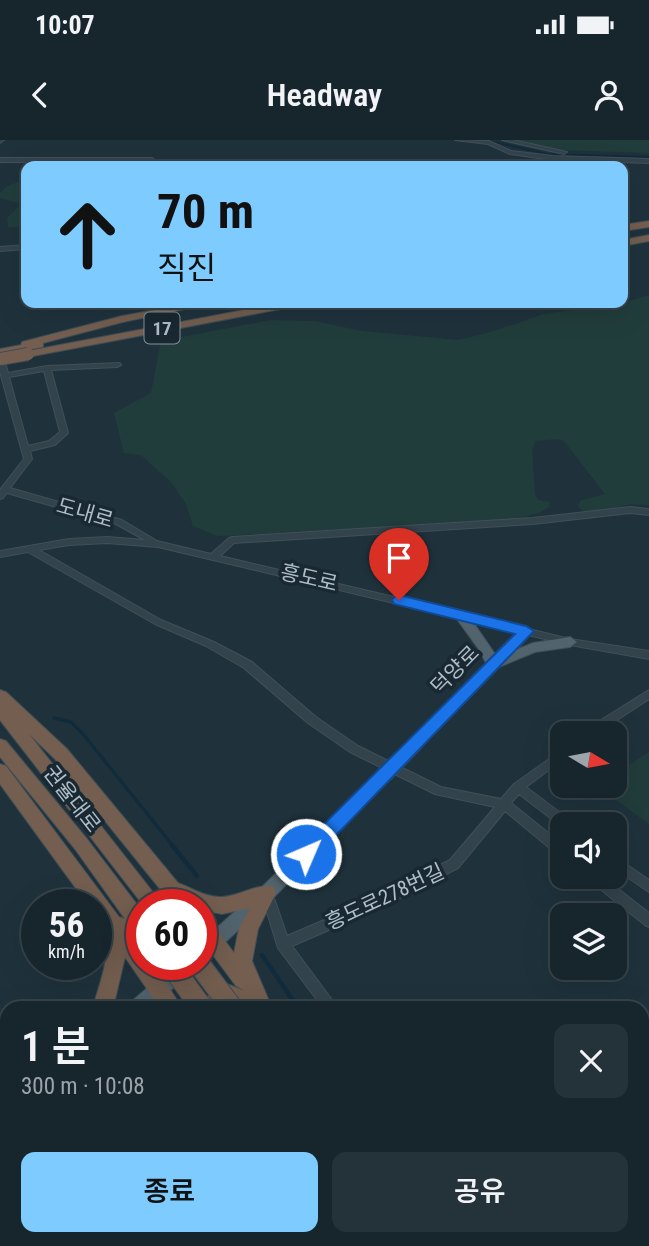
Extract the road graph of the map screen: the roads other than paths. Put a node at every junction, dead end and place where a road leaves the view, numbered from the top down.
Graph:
1 (458, 140) edge
2 (505, 140) edge
3 (649, 155) edge
4 (0, 160) edge
5 (152, 160) dead end
6 (649, 161) edge
7 (649, 227) edge
8 (628, 230) edge
9 (649, 238) edge
10 (628, 242) edge
11 (21, 247) edge
12 (0, 249) edge
13 (182, 308) edge
14 (222, 308) edge
15 (267, 308) edge
16 (26, 349) junction
17 (0, 351) edge
18 (0, 359) edge
19 (117, 365) dead end
20 (47, 369) junction
21 (5, 376) junction
22 (26, 449) junction
23 (3, 493) edge
24 (649, 512) edge
25 (158, 544) junction
26 (30, 549) junction
27 (0, 554) edge
28 (214, 556) junction
29 (400, 565) dead end
30 (399, 600) junction
31 (461, 615) junction
32 (526, 631) junction
33 (570, 642) junction
34 (649, 655) edge
35 (493, 664) junction
36 (649, 694) edge
37 (0, 696) edge
38 (0, 708) edge
39 (607, 721) edge
40 (0, 745) edge
41 (550, 763) edge
42 (0, 771) edge
43 (518, 787) junction
44 (504, 804) junction
45 (551, 812) edge
46 (550, 841) edge
47 (627, 871) edge
48 (649, 887) edge
49 (87, 889) edge
50 (143, 889) edge
51 (166, 889) edge
52 (609, 889) edge
53 (267, 893) junction
54 (126, 905) edge
55 (217, 906) edge
56 (649, 921) edge
57 (112, 922) edge
58 (112, 933) edge
59 (217, 939) edge
60 (126, 942) edge
61 (283, 944) junction
62 (217, 957) edge
63 (112, 971) edge
64 (110, 980) edge
65 (154, 980) edge
66 (170, 980) edge
67 (182, 980) edge
68 (211, 980) edge
69 (160, 989) junction
70 (105, 1001) edge
71 (145, 1001) edge
72 (168, 1001) edge
73 (197, 1001) edge
74 (216, 1001) edge
75 (227, 1001) edge
76 (247, 1001) edge
77 (257, 1001) edge
78 (259, 1001) edge
79 (326, 1001) edge

1 - 6 street
2 - 3 street
4 - 5 street
7 - 8 highway
9 - 10 highway
11 - 12 street
13 - 16 highway
14 - 16 highway, 17
15 - 16 highway, 17
16 - 17 highway, 17
16 - 18 highway, 17, bridge
18 - 21 street
19 - 20 street
20 - 21 street
20 - 22 street
21 - 22 street
22 - 23 street, 도내로
23 - 25 street, 도내로
24 - 28 street, 흥도로
25 - 26 street, 흥도로
25 - 28 street, 흥도로
26 - 27 street, 흥도로
26 - 44 street
28 - 30 street, 흥도로
29 - 30 street
30 - 31 street, 흥도로
31 - 32 street, 흥도로
31 - 35 main road
32 - 33 street, 흥도로
32 - 35 main road, 덕양로
33 - 34 street, 흥도로
33 - 35 main road
35 - 53 main road, 덕양로, bridge
36 - 39 street
37 - 51 highway
38 - 50 highway, 권율대로
40 - 54 highway, 권율대로
41 - 43 street, 흥도로278번길
42 - 49 highway
43 - 44 street, 흥도로278번길
43 - 45 street
44 - 46 street
44 - 61 street, 흥도로278번길
47 - 48 street
52 - 56 street
53 - 55 highway
53 - 59 main road
53 - 61 street
53 - 78 highway
57 - 60 highway
58 - 63 highway
61 - 79 street
62 - 77 highway
64 - 70 highway
65 - 69 highway
66 - 69 main road
67 - 73 highway, bridge
68 - 75 highway, bridge
69 - 71 main road
69 - 72 highway
74 - 76 highway

